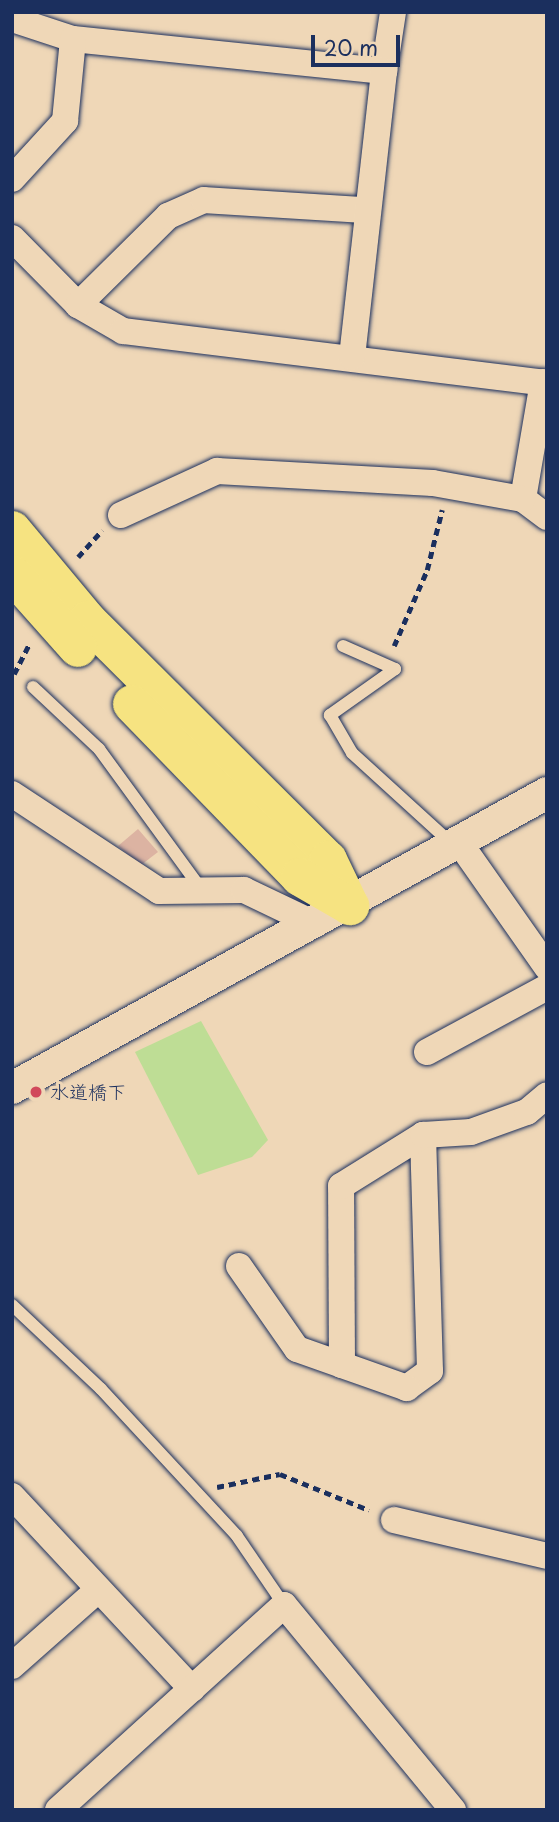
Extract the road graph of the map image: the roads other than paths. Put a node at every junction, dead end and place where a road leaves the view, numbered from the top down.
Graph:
1 (393, 12) edge
2 (12, 19) edge
3 (73, 39) junction
4 (384, 71) junction
5 (12, 179) edge
6 (364, 210) junction
7 (12, 238) edge
8 (78, 305) junction
9 (352, 357) junction
10 (545, 382) edge
11 (523, 499) junction
12 (121, 515) road end
13 (547, 517) edge
14 (12, 530) edge
15 (12, 574) edge
16 (343, 646) dead end
17 (33, 687) dead end
18 (547, 793) edge
19 (12, 794) edge
20 (456, 844) junction
21 (202, 890) junction
22 (350, 906) junction
23 (316, 924) junction
24 (547, 967) edge
25 (547, 987) edge
26 (427, 1052) dead end
27 (12, 1088) edge
28 (547, 1095) edge
29 (423, 1135) junction
30 (239, 1266) dead end
31 (12, 1305) edge
32 (342, 1365) junction
33 (12, 1496) edge
34 (394, 1520) road end
35 (547, 1556) edge
36 (98, 1590) junction
37 (284, 1605) junction
38 (12, 1666) edge
39 (192, 1689) junction
40 (58, 1810) edge
41 (453, 1810) edge

1 - 4 street
2 - 3 street
3 - 4 street
3 - 5 street
4 - 6 street
6 - 8 street
6 - 9 street
7 - 8 street
8 - 9 street
9 - 10 street
10 - 11 street
11 - 12 street
11 - 13 street
14 - 22 highway
15 - 22 highway
16 - 20 lane
17 - 21 lane
18 - 20 street
19 - 21 street
20 - 22 street
20 - 24 street
21 - 23 street
22 - 23 street
23 - 27 street
25 - 26 street
28 - 29 street
29 - 32 street
29 - 32 street
30 - 32 street
31 - 37 lane
33 - 36 street
34 - 35 street
36 - 38 street
36 - 39 street
37 - 39 street
37 - 41 street
39 - 40 street

